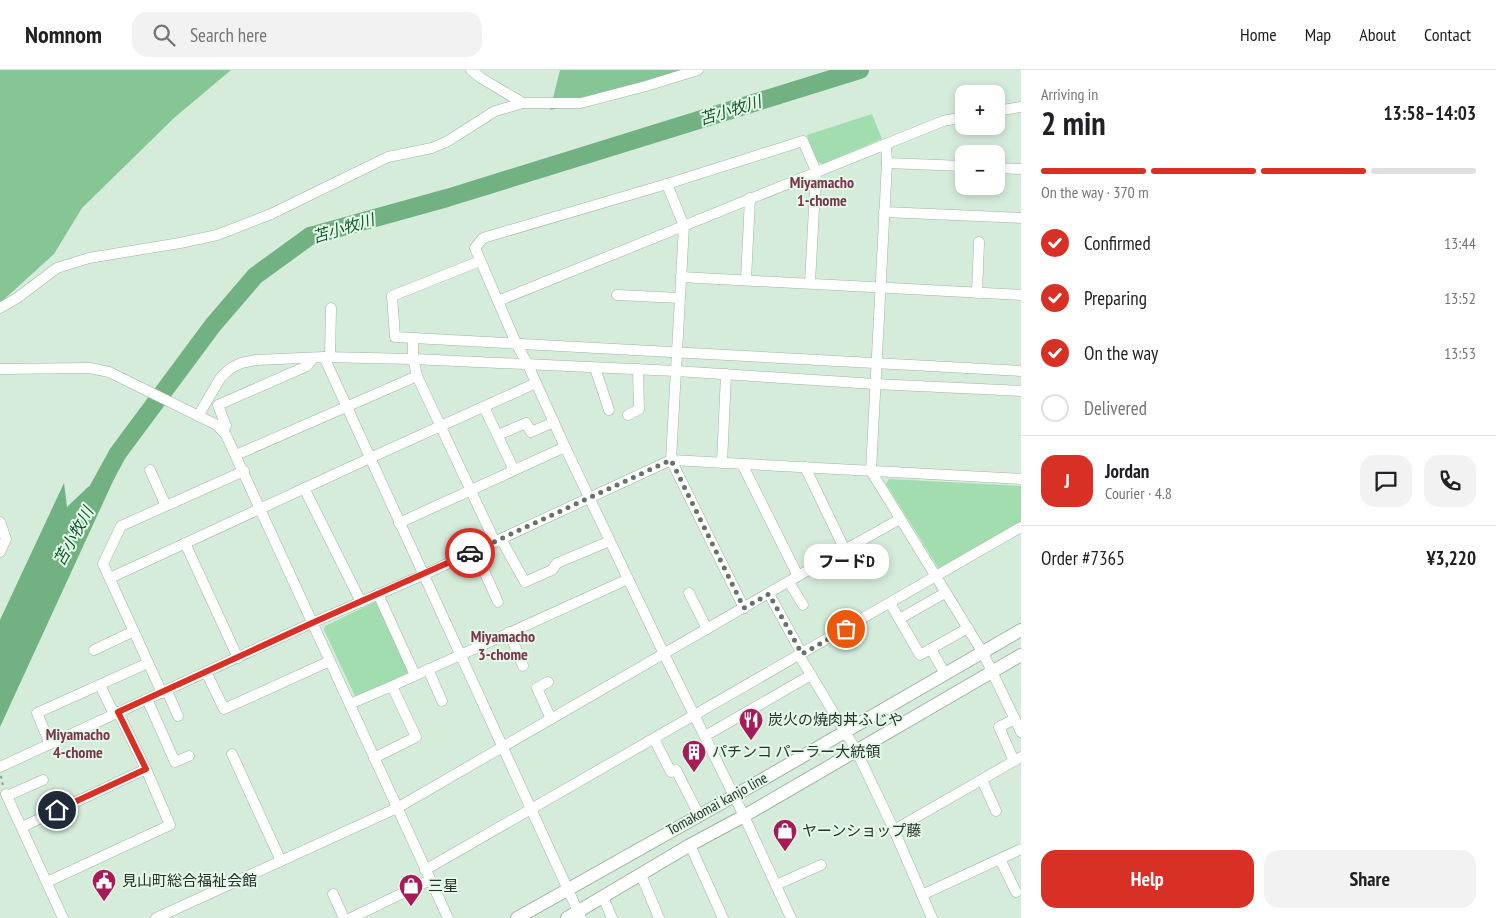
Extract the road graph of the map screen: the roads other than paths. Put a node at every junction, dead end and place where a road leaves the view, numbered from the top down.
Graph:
1 (471, 70) edge
2 (698, 70) edge
3 (523, 103) junction
4 (1021, 107) edge
5 (1005, 110) edge
6 (955, 119) edge
7 (886, 144) junction
8 (887, 163) junction
9 (955, 166) edge
10 (1005, 168) edge
11 (1021, 169) edge
12 (816, 171) junction
13 (667, 184) junction
14 (750, 198) junction
15 (884, 212) junction
16 (1021, 218) edge
17 (684, 226) junction
18 (979, 242) dead end
19 (480, 261) junction
20 (681, 277) junction
21 (746, 280) junction
22 (810, 283) junction
23 (880, 287) junction
24 (977, 293) junction
25 (1021, 295) edge
26 (617, 296) dead end
27 (680, 298) junction
28 (498, 300) junction
29 (0, 308) edge
30 (331, 308) dead end
31 (412, 339) junction
32 (516, 344) junction
33 (677, 352) junction
34 (322, 357) junction
35 (414, 359) junction
36 (875, 362) junction
37 (528, 365) junction
38 (595, 368) junction
39 (0, 369) edge
40 (638, 370) junction
41 (676, 371) junction
42 (1021, 371) edge
43 (726, 374) junction
44 (417, 376) junction
45 (536, 383) junction
46 (875, 384) junction
47 (1021, 391) edge
48 (345, 406) junction
49 (484, 406) junction
50 (609, 410) dead end
51 (628, 415) dead end
52 (198, 416) junction
53 (554, 422) junction
54 (440, 426) junction
55 (223, 431) junction
56 (498, 436) junction
57 (565, 447) junction
58 (236, 455) junction
59 (370, 458) junction
60 (671, 460) junction
61 (722, 463) junction
62 (742, 464) junction
63 (805, 466) junction
64 (150, 470) dead end
65 (514, 470) junction
66 (244, 471) junction
67 (871, 471) junction
68 (1021, 479) edge
69 (304, 488) junction
70 (470, 490) junction
71 (589, 499) junction
72 (166, 506) junction
73 (260, 509) junction
74 (900, 519) junction
75 (0, 522) edge
76 (399, 523) junction
77 (1021, 527) edge
78 (498, 540) junction
79 (610, 541) junction
80 (185, 544) junction
81 (845, 550) junction
82 (475, 551) junction
83 (0, 552) edge
84 (423, 575) junction
85 (935, 577) junction
86 (110, 578) junction
87 (628, 578) junction
88 (794, 579) junction
89 (945, 592) junction
90 (689, 593) dead end
91 (378, 594) junction
92 (769, 594) junction
93 (361, 602) junction
94 (498, 602) dead end
95 (890, 603) junction
96 (803, 605) dead end
97 (744, 608) junction
98 (899, 619) junction
99 (312, 623) junction
100 (968, 628) junction
101 (707, 629) junction
102 (1021, 630) edge
103 (134, 631) junction
104 (509, 632) junction
105 (94, 650) dead end
106 (931, 650) junction
107 (983, 652) junction
108 (459, 654) junction
109 (664, 654) junction
110 (801, 655) junction
111 (1021, 656) edge
112 (238, 658) junction
113 (330, 661) junction
114 (148, 663) junction
115 (523, 666) dead end
116 (428, 669) junction
117 (993, 671) junction
118 (206, 672) junction
119 (945, 674) junction
120 (415, 675) junction
121 (811, 675) junction
122 (548, 682) dead end
123 (100, 685) junction
124 (392, 686) junction
125 (164, 692) junction
126 (148, 699) junction
127 (442, 701) dead end
128 (350, 704) junction
129 (116, 713) junction
130 (178, 716) dead end
131 (695, 716) junction
132 (551, 718) junction
133 (1015, 719) junction
134 (844, 732) junction
135 (1021, 732) edge
136 (705, 736) junction
137 (654, 739) junction
138 (50, 744) junction
139 (502, 747) junction
140 (856, 750) junction
141 (232, 754) dead end
142 (189, 756) dead end
143 (374, 758) junction
144 (1017, 759) edge
145 (2, 766) edge
146 (146, 769) junction
147 (43, 780) dead end
148 (982, 780) junction
149 (734, 796) junction
150 (397, 808) junction
151 (531, 810) junction
152 (996, 811) dead end
153 (699, 815) junction
154 (744, 816) junction
155 (22, 827) junction
156 (894, 830) junction
157 (690, 845) junction
158 (1021, 850) edge
159 (1000, 859) junction
160 (281, 861) junction
161 (821, 865) dead end
162 (428, 875) junction
163 (641, 875) junction
164 (46, 882) junction
165 (776, 885) junction
166 (567, 889) junction
167 (1016, 892) dead end
168 (333, 894) dead end
169 (922, 895) junction
170 (603, 897) junction
171 (575, 916) edge
172 (63, 918) edge
173 (156, 918) edge
174 (344, 918) edge
175 (351, 918) edge
176 (448, 918) edge
177 (517, 918) edge
178 (612, 918) edge
179 (659, 918) edge
180 (724, 918) edge
181 (791, 918) edge
182 (932, 918) edge

1 - 3 street
2 - 3 street
3 - 29 street
4 - 5 street
6 - 7 street
7 - 8 street
7 - 12 street
8 - 9 street
8 - 15 street
10 - 11 street
12 - 13 street
12 - 14 street
12 - 22 street
13 - 17 street
13 - 19 street
14 - 17 street
14 - 21 street
15 - 16 street
15 - 23 street
17 - 20 street
17 - 28 street
18 - 24 street
19 - 28 street
19 - 31 street
20 - 21 street
20 - 27 street
21 - 22 street
22 - 23 street
23 - 24 street
23 - 36 street
24 - 25 street
26 - 27 street
27 - 33 street
28 - 32 street
30 - 34 street
31 - 32 street
31 - 35 street
32 - 33 street
32 - 37 street
33 - 36 street
33 - 41 street
34 - 35 street
34 - 48 street
34 - 52 street
34 - 55 street
35 - 37 street
35 - 44 street
36 - 42 street
36 - 46 street
37 - 38 street
37 - 45 street
38 - 40 street
38 - 50 street
39 - 52 street
40 - 41 street
40 - 51 street
41 - 43 street
41 - 60 street
43 - 46 street
43 - 61 street
44 - 48 street
44 - 54 street
45 - 49 street
45 - 53 street
46 - 47 street
46 - 67 street
48 - 58 street
48 - 59 street
49 - 54 street
49 - 56 street
52 - 55 street
53 - 56 street
53 - 57 street
54 - 59 street
54 - 70 street
55 - 58 street
56 - 65 street
57 - 65 street
57 - 71 street
58 - 66 street
59 - 69 street
59 - 76 street
60 - 61 street
60 - 71 street
60 - 97 street
61 - 62 street
62 - 63 street
62 - 88 street
63 - 67 street
63 - 81 street
64 - 72 street
65 - 70 street
66 - 72 street
66 - 73 street
67 - 68 street
67 - 74 street
69 - 73 street
69 - 93 street
70 - 76 street
70 - 78 street
71 - 78 street
71 - 79 street
72 - 86 street
73 - 80 street
73 - 99 street
74 - 81 street
74 - 85 street
75 - 83 street
76 - 84 street
77 - 85 street
78 - 79 street
78 - 82 street
79 - 87 street
80 - 86 street
80 - 112 street
81 - 88 street
82 - 84 street
82 - 94 street
84 - 91 street
84 - 108 street
85 - 89 street
85 - 95 street
86 - 103 street
87 - 104 street
87 - 109 street
88 - 92 street
88 - 96 street
89 - 98 street
89 - 100 street
90 - 101 street
91 - 93 street
91 - 120 street
92 - 97 street
92 - 110 street
93 - 99 street
95 - 98 street
95 - 110 street
97 - 101 street
98 - 106 street
99 - 112 street
99 - 113 street
100 - 106 street
100 - 107 street
101 - 109 street
102 - 107 main road, Tomakomai kanjo line
103 - 105 street
103 - 114 street
104 - 108 street
104 - 115 street
106 - 119 street
107 - 117 street
107 - 119 main road, Tomakomai kanjo line
108 - 116 street
108 - 139 street
109 - 131 street
109 - 132 street
110 - 121 street
110 - 131 street
111 - 117 main road, Tomakomai kanjo line
112 - 118 street
113 - 118 street
113 - 128 street
114 - 123 street
114 - 125 street
116 - 120 street
116 - 127 street
117 - 133 street
117 - 140 main road, Tomakomai kanjo line
118 - 125 street
119 - 134 main road, Tomakomai kanjo line
120 - 124 street
121 - 134 street
121 - 136 street
122 - 132 street
123 - 129 street
123 - 138 street
124 - 128 street
124 - 143 street
125 - 126 street
125 - 130 street
126 - 129 street
126 - 142 street
128 - 143 street
129 - 138 street
129 - 146 street
131 - 136 street
131 - 137 street
132 - 139 street
133 - 135 street
133 - 144 street
134 - 140 street
134 - 149 main road, Tomakomai kanjo line
136 - 149 street
137 - 151 street
137 - 153 street
138 - 145 street
139 - 150 street
139 - 151 street
140 - 154 main road, Tomakomai kanjo line
140 - 156 street
141 - 160 street
143 - 150 street
144 - 148 street
146 - 155 street
146 - 164 street
147 - 155 street
148 - 152 street
148 - 156 street
149 - 153 main road, Tomakomai kanjo line
149 - 154 street
150 - 160 street
150 - 162 street
151 - 162 street
151 - 166 street
153 - 166 main road, Tomakomai kanjo line
154 - 157 main road, Tomakomai kanjo line
154 - 165 street
155 - 164 street
156 - 169 street
157 - 163 main road, Tomakomai kanjo line
157 - 180 street
158 - 159 street
159 - 167 street
159 - 169 street
160 - 173 street
161 - 165 street
162 - 175 street
162 - 176 street
163 - 170 main road, Tomakomai kanjo line
163 - 179 street
164 - 172 street
165 - 181 street
166 - 171 street
166 - 177 main road, Tomakomai kanjo line
168 - 174 street
169 - 182 street
170 - 171 main road, Tomakomai kanjo line
170 - 178 street

